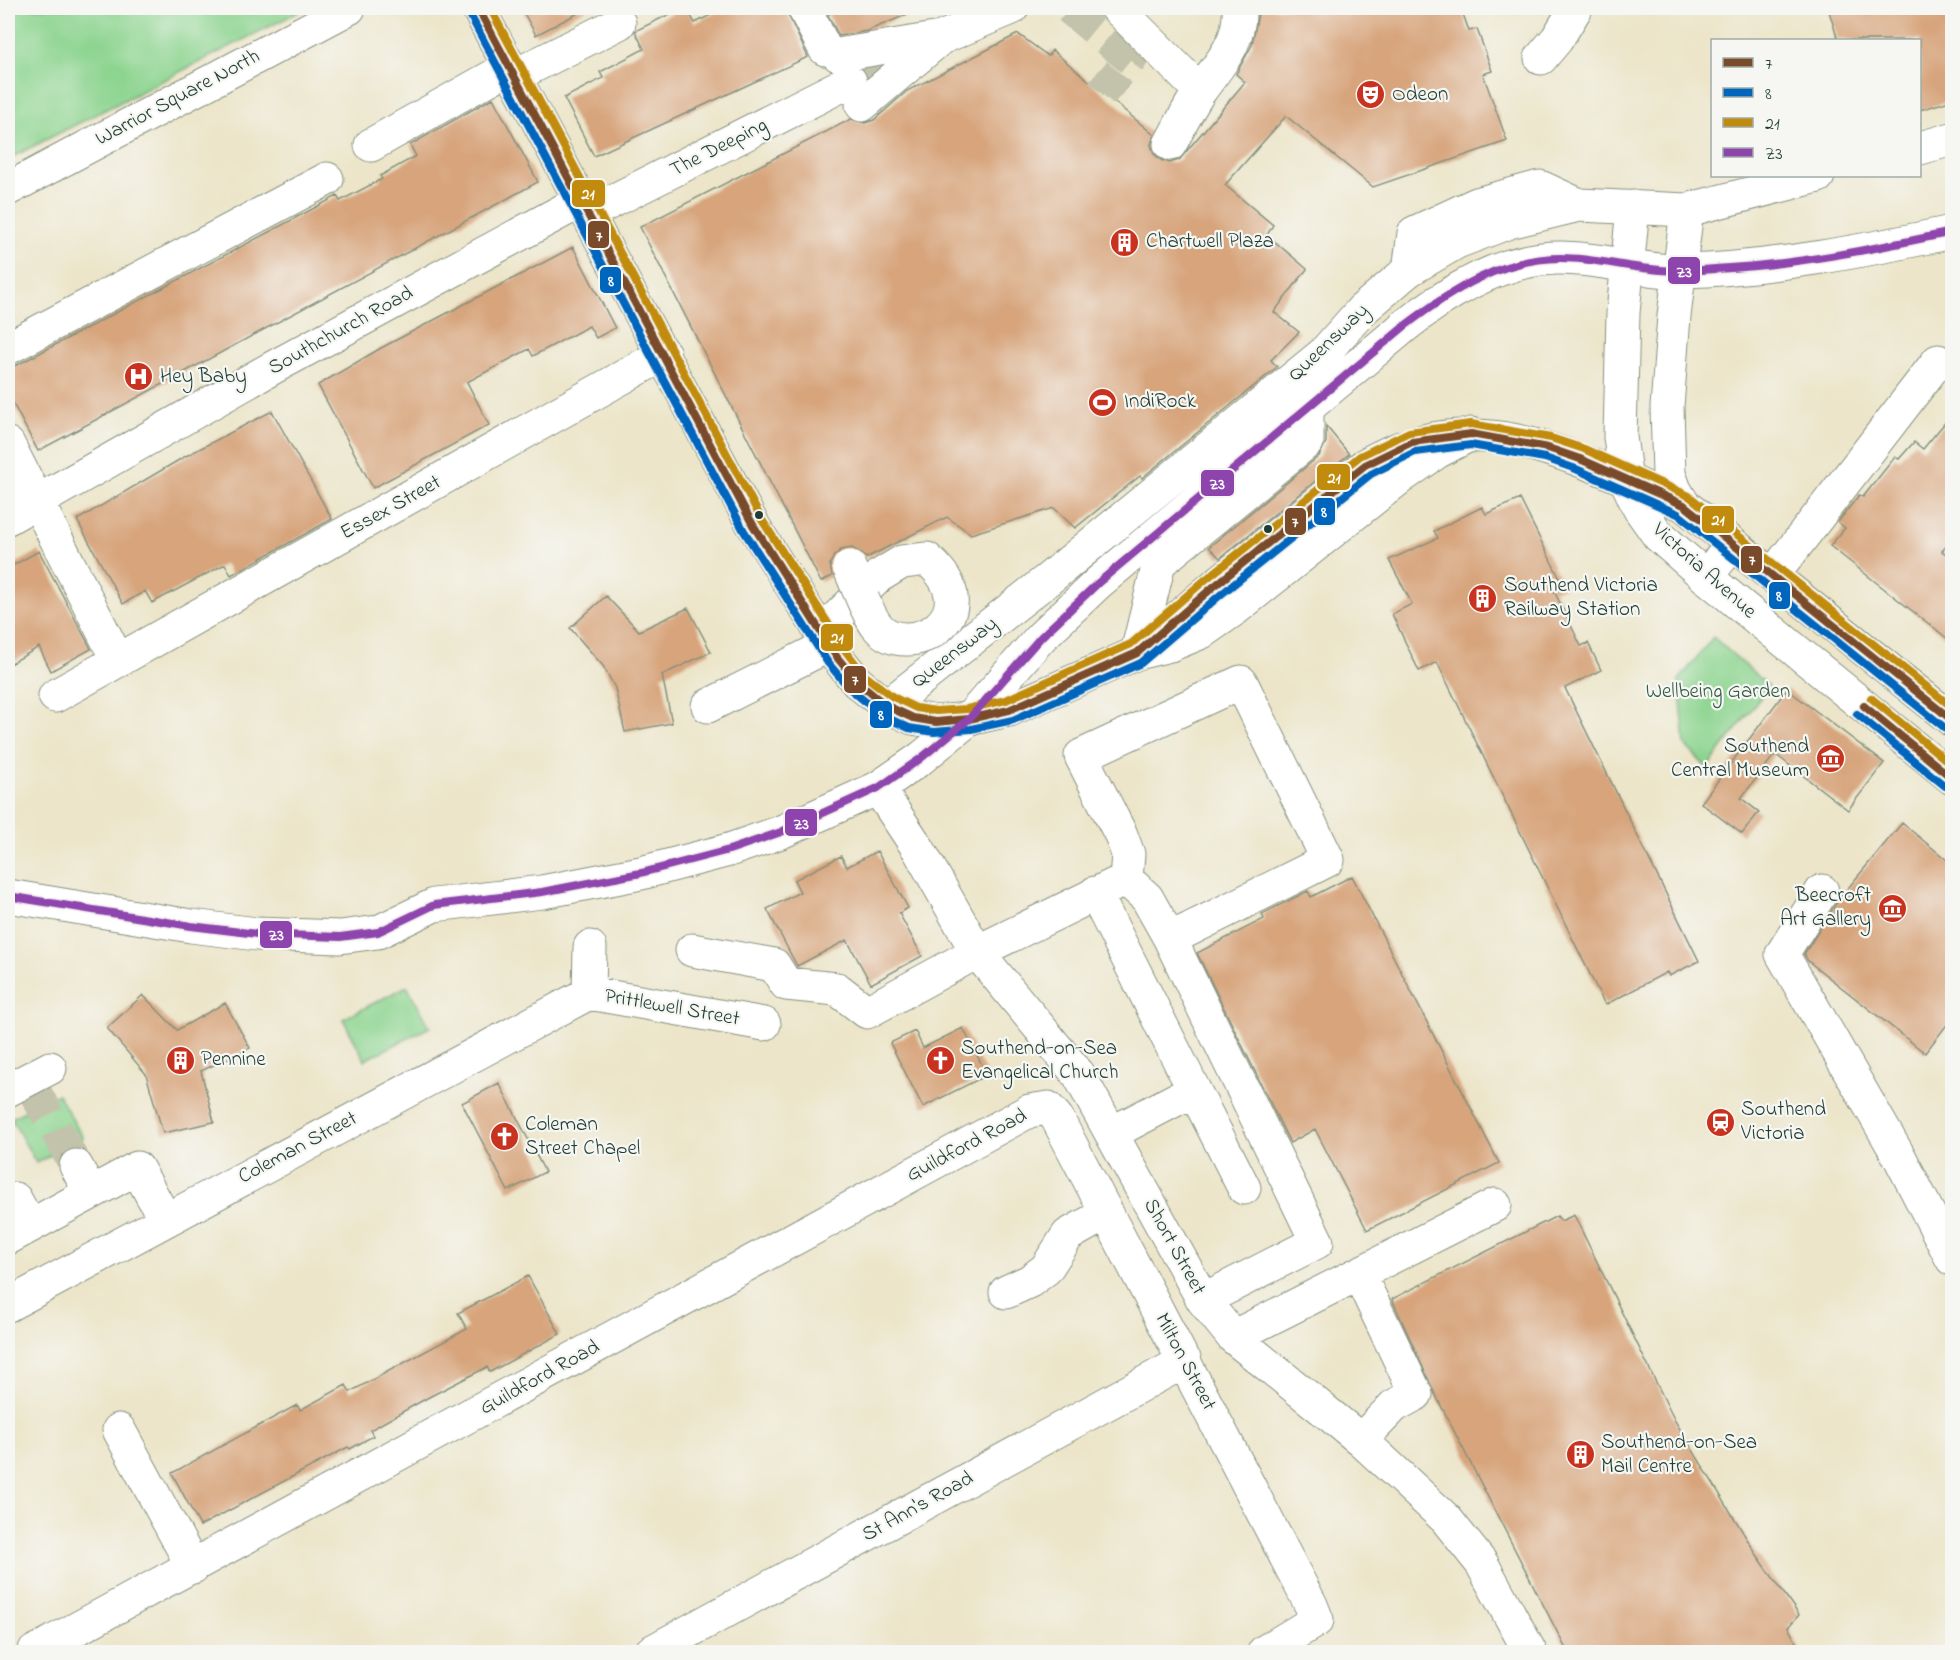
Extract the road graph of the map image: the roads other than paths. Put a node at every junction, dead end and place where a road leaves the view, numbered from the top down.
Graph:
1 (348, 8) edge
2 (478, 8) edge
3 (804, 8) edge
4 (1012, 8) edge
5 (1117, 8) edge
6 (1239, 8) edge
7 (1576, 8) edge
8 (619, 23) dead end
9 (941, 38) junction
10 (1541, 58) dead end
11 (512, 72) junction
12 (843, 73) junction
13 (1200, 91) junction
14 (1953, 139) edge
15 (1170, 144) dead end
16 (371, 145) dead end
17 (1921, 148) edge
18 (1814, 177) edge
19 (327, 179) dead end
20 (8, 189) edge
21 (585, 207) junction
22 (1633, 207) junction
23 (1687, 210) junction
24 (1953, 232) edge
25 (1627, 266) junction
26 (1680, 271) junction
27 (8, 348) edge
28 (664, 354) junction
29 (1938, 361) dead end
30 (1307, 408) junction
31 (8, 444) edge
32 (1626, 480) junction
33 (37, 502) junction
34 (1684, 505) junction
35 (1227, 507) junction
36 (1183, 511) junction
37 (8, 518) edge
38 (1732, 544) junction
39 (864, 571) dead end
40 (1773, 575) junction
41 (1706, 577) junction
42 (825, 639) junction
43 (1137, 653) junction
44 (118, 661) junction
45 (55, 696) dead end
46 (708, 706) dead end
47 (887, 706) junction
48 (969, 719) junction
49 (1953, 720) edge
50 (1953, 778) edge
51 (878, 788) junction
52 (1127, 866) junction
53 (1822, 891) dead end
54 (1095, 893) junction
55 (8, 896) edge
56 (1170, 939) junction
57 (590, 947) dead end
58 (693, 950) dead end
59 (977, 952) junction
60 (589, 993) junction
61 (764, 1024) dead end
62 (1194, 1090) junction
63 (1048, 1108) joint
64 (1112, 1132) junction
65 (1244, 1188) dead end
66 (1495, 1205) dead end
67 (1107, 1213) junction
68 (165, 1219) junction
69 (17, 1221) edge
70 (1953, 1259) edge
71 (1359, 1274) junction
72 (1006, 1292) dead end
73 (1203, 1300) junction
74 (8, 1305) edge
75 (1233, 1337) junction
76 (1185, 1361) junction
77 (119, 1430) dead end
78 (1361, 1440) junction
79 (194, 1567) junction
80 (34, 1653) edge
81 (651, 1653) edge
82 (1264, 1653) edge
83 (1530, 1653) edge

1 - 20 main road, Warrior Square North
2 - 11 main road
3 - 12 main road
4 - 9 main road
5 - 13 main road
6 - 13 main road
7 - 10 main road
8 - 11 main road
9 - 12 main road
9 - 12 main road
11 - 16 main road
11 - 21 main road
12 - 21 main road, The Deeping
13 - 15 main road
14 - 17 main road
18 - 23 main road, Queensway
19 - 27 main road
21 - 28 main road
21 - 33 main road, Southchurch Road
22 - 23 main road, Queensway
22 - 25 main road, Victoria Avenue
22 - 47 main road, Queensway
23 - 26 main road, Victoria Avenue
24 - 26 main road, Queensway
25 - 26 main road, Queensway
25 - 30 main road, Queensway
25 - 32 main road, Victoria Avenue
26 - 34 main road, Victoria Avenue
28 - 42 main road
28 - 44 main road, Essex Street
29 - 40 main road
30 - 35 main road
30 - 36 main road, Queensway
31 - 33 main road
32 - 34 main road
32 - 41 main road, Victoria Avenue
32 - 43 main road
33 - 37 main road, Southchurch Road
33 - 44 main road
34 - 38 main road, Victoria Avenue
35 - 36 main road
35 - 43 main road
36 - 48 main road, Queensway
38 - 40 main road, Victoria Avenue
38 - 41 main road
39 - 42 main road
40 - 49 main road, Victoria Avenue
41 - 50 main road, Victoria Avenue
42 - 46 main road
42 - 47 main road
43 - 48 main road
44 - 45 main road, Essex Street
47 - 48 main road
48 - 51 main road, Queensway
51 - 55 main road, Queensway
51 - 59 main road, Short Street
52 - 54 main road
52 - 56 main road
52 - 56 main road
53 - 70 main road
54 - 59 main road
54 - 62 main road
56 - 73 main road
57 - 60 main road, Prittlewell Street
58 - 59 main road
59 - 64 main road, Short Street
60 - 61 main road, Prittlewell Street
60 - 68 main road, Coleman Street
62 - 64 main road
62 - 65 main road
63 - 67 main road, Milton Street
63 - 79 main road, Guildford Road
64 - 73 main road, Short Street
66 - 71 main road
67 - 72 main road
67 - 76 main road, Milton Street
68 - 69 main road
68 - 74 main road, Coleman Street
71 - 75 main road
71 - 78 main road
73 - 75 main road, Short Street
75 - 78 main road, Short Street
76 - 81 main road, St Ann's Road
76 - 82 main road, Milton Street
77 - 79 main road
78 - 83 main road, Short Street
79 - 80 main road, Guildford Road

